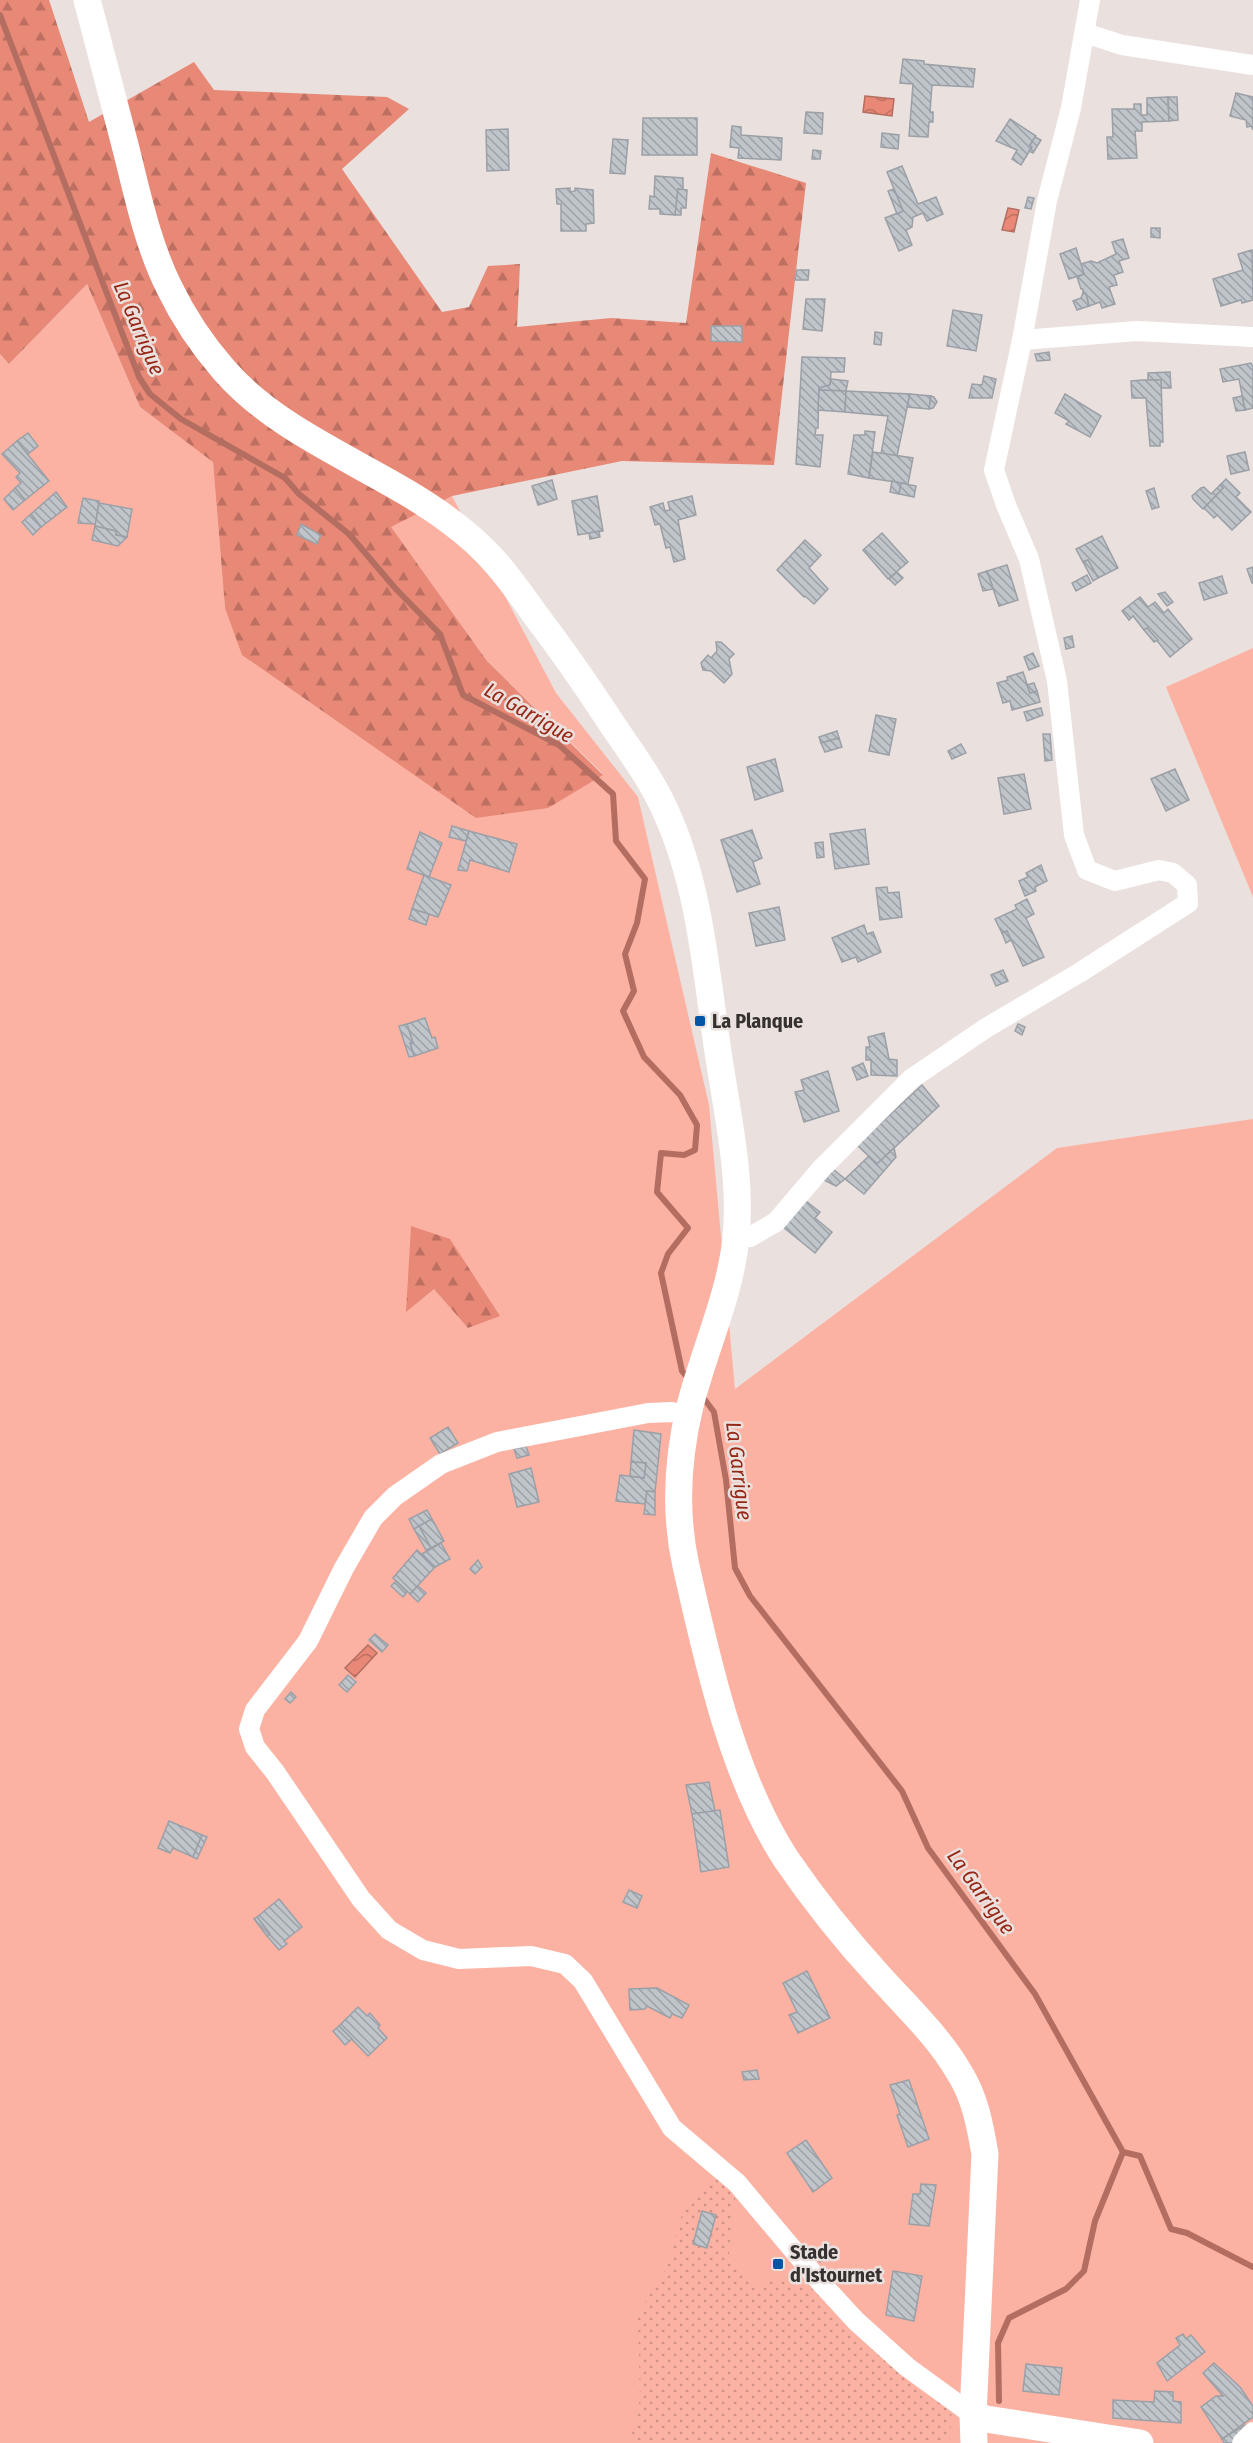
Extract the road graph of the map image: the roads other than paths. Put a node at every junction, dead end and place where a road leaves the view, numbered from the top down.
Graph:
1 (87, 0) edge
2 (1090, 0) edge
3 (1085, 33) junction
4 (1253, 65) edge
5 (1253, 337) edge
6 (1022, 340) junction
7 (736, 1238) junction
8 (690, 1409) junction
9 (973, 2415) junction
10 (1253, 2433) edge
11 (974, 2443) edge
12 (1140, 2443) edge
13 (1242, 2443) edge

1 - 7 street
2 - 3 street
3 - 4 street
3 - 6 street
5 - 6 street
6 - 7 street
7 - 8 street
8 - 9 street
8 - 9 street
9 - 11 street
9 - 12 street
10 - 13 street

